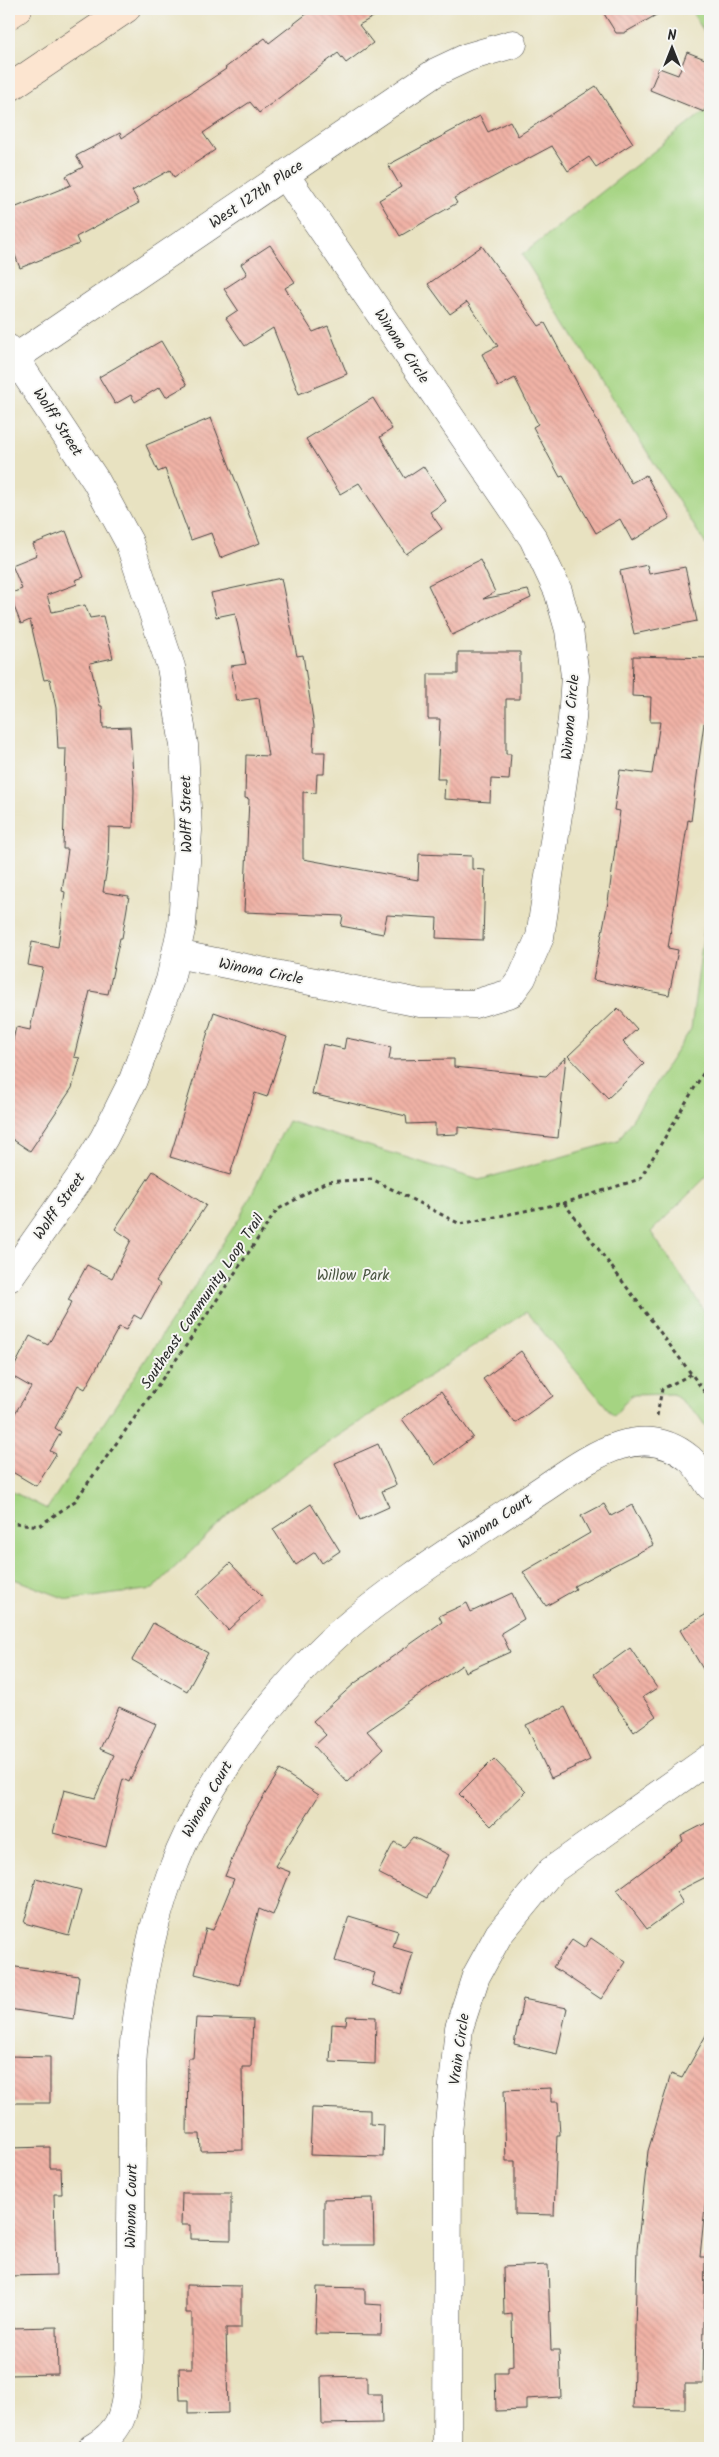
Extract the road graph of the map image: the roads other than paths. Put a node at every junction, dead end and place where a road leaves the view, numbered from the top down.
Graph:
1 (18, 9) edge
2 (126, 9) edge
3 (9, 15) edge
4 (512, 44) dead end
5 (9, 88) edge
6 (285, 175) junction
7 (11, 357) edge
8 (176, 954) junction
9 (9, 1278) edge
10 (710, 1486) edge
11 (710, 1758) edge
12 (104, 2446) edge
13 (447, 2448) edge

1 - 3 main road
2 - 5 main road
4 - 6 street, West 127th Place
6 - 7 street, West 127th Place
6 - 8 street, Winona Circle
7 - 8 street, Wolff Street
8 - 9 street, Wolff Street
10 - 12 street, Winona Court
11 - 13 street, Vrain Circle

